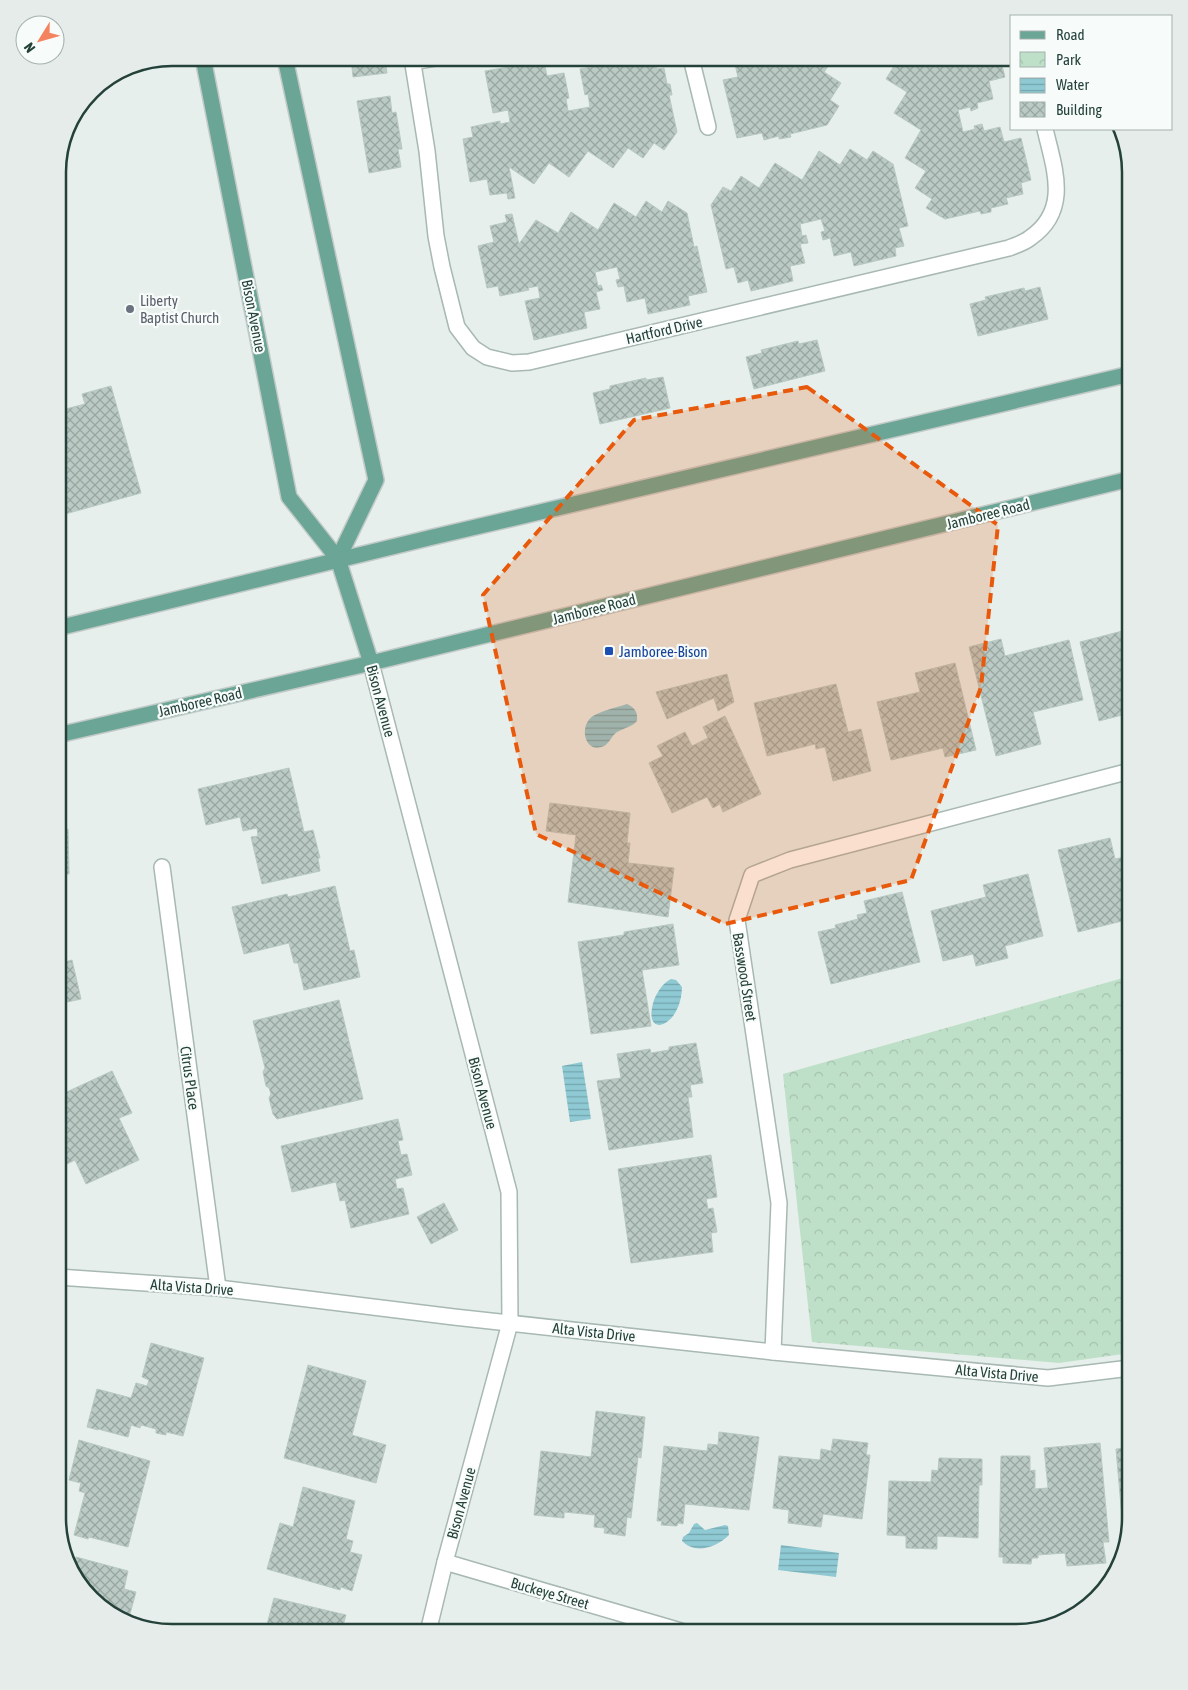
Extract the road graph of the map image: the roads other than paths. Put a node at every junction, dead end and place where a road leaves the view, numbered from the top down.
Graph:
1 (205, 66) edge
2 (286, 66) edge
3 (413, 66) edge
4 (693, 66) edge
5 (708, 128) dead end
6 (1045, 130) edge
7 (1122, 376) edge
8 (1122, 481) edge
9 (338, 559) junction
10 (66, 626) edge
11 (371, 663) junction
12 (66, 733) edge
13 (1122, 773) edge
14 (162, 868) dead end
15 (66, 1278) edge
16 (218, 1288) junction
17 (510, 1324) junction
18 (773, 1352) junction
19 (1122, 1369) edge
20 (445, 1562) junction
21 (430, 1624) edge
22 (657, 1624) edge

1 - 9 main road, Bison Avenue
2 - 9 main road
3 - 6 street, Hartford Drive
4 - 5 street
7 - 9 main road
8 - 11 main road, Jamboree Road
9 - 10 main road
9 - 11 main road, Bison Avenue
11 - 12 main road, Jamboree Road
11 - 17 street, Bison Avenue
13 - 18 street, Basswood Street
14 - 16 street, Citrus Place
15 - 16 street, Alta Vista Drive
16 - 17 street, Alta Vista Drive
17 - 18 street, Alta Vista Drive
17 - 20 street, Bison Avenue
18 - 19 street, Alta Vista Drive
20 - 21 street, Bison Avenue
20 - 22 street, Buckeye Street

